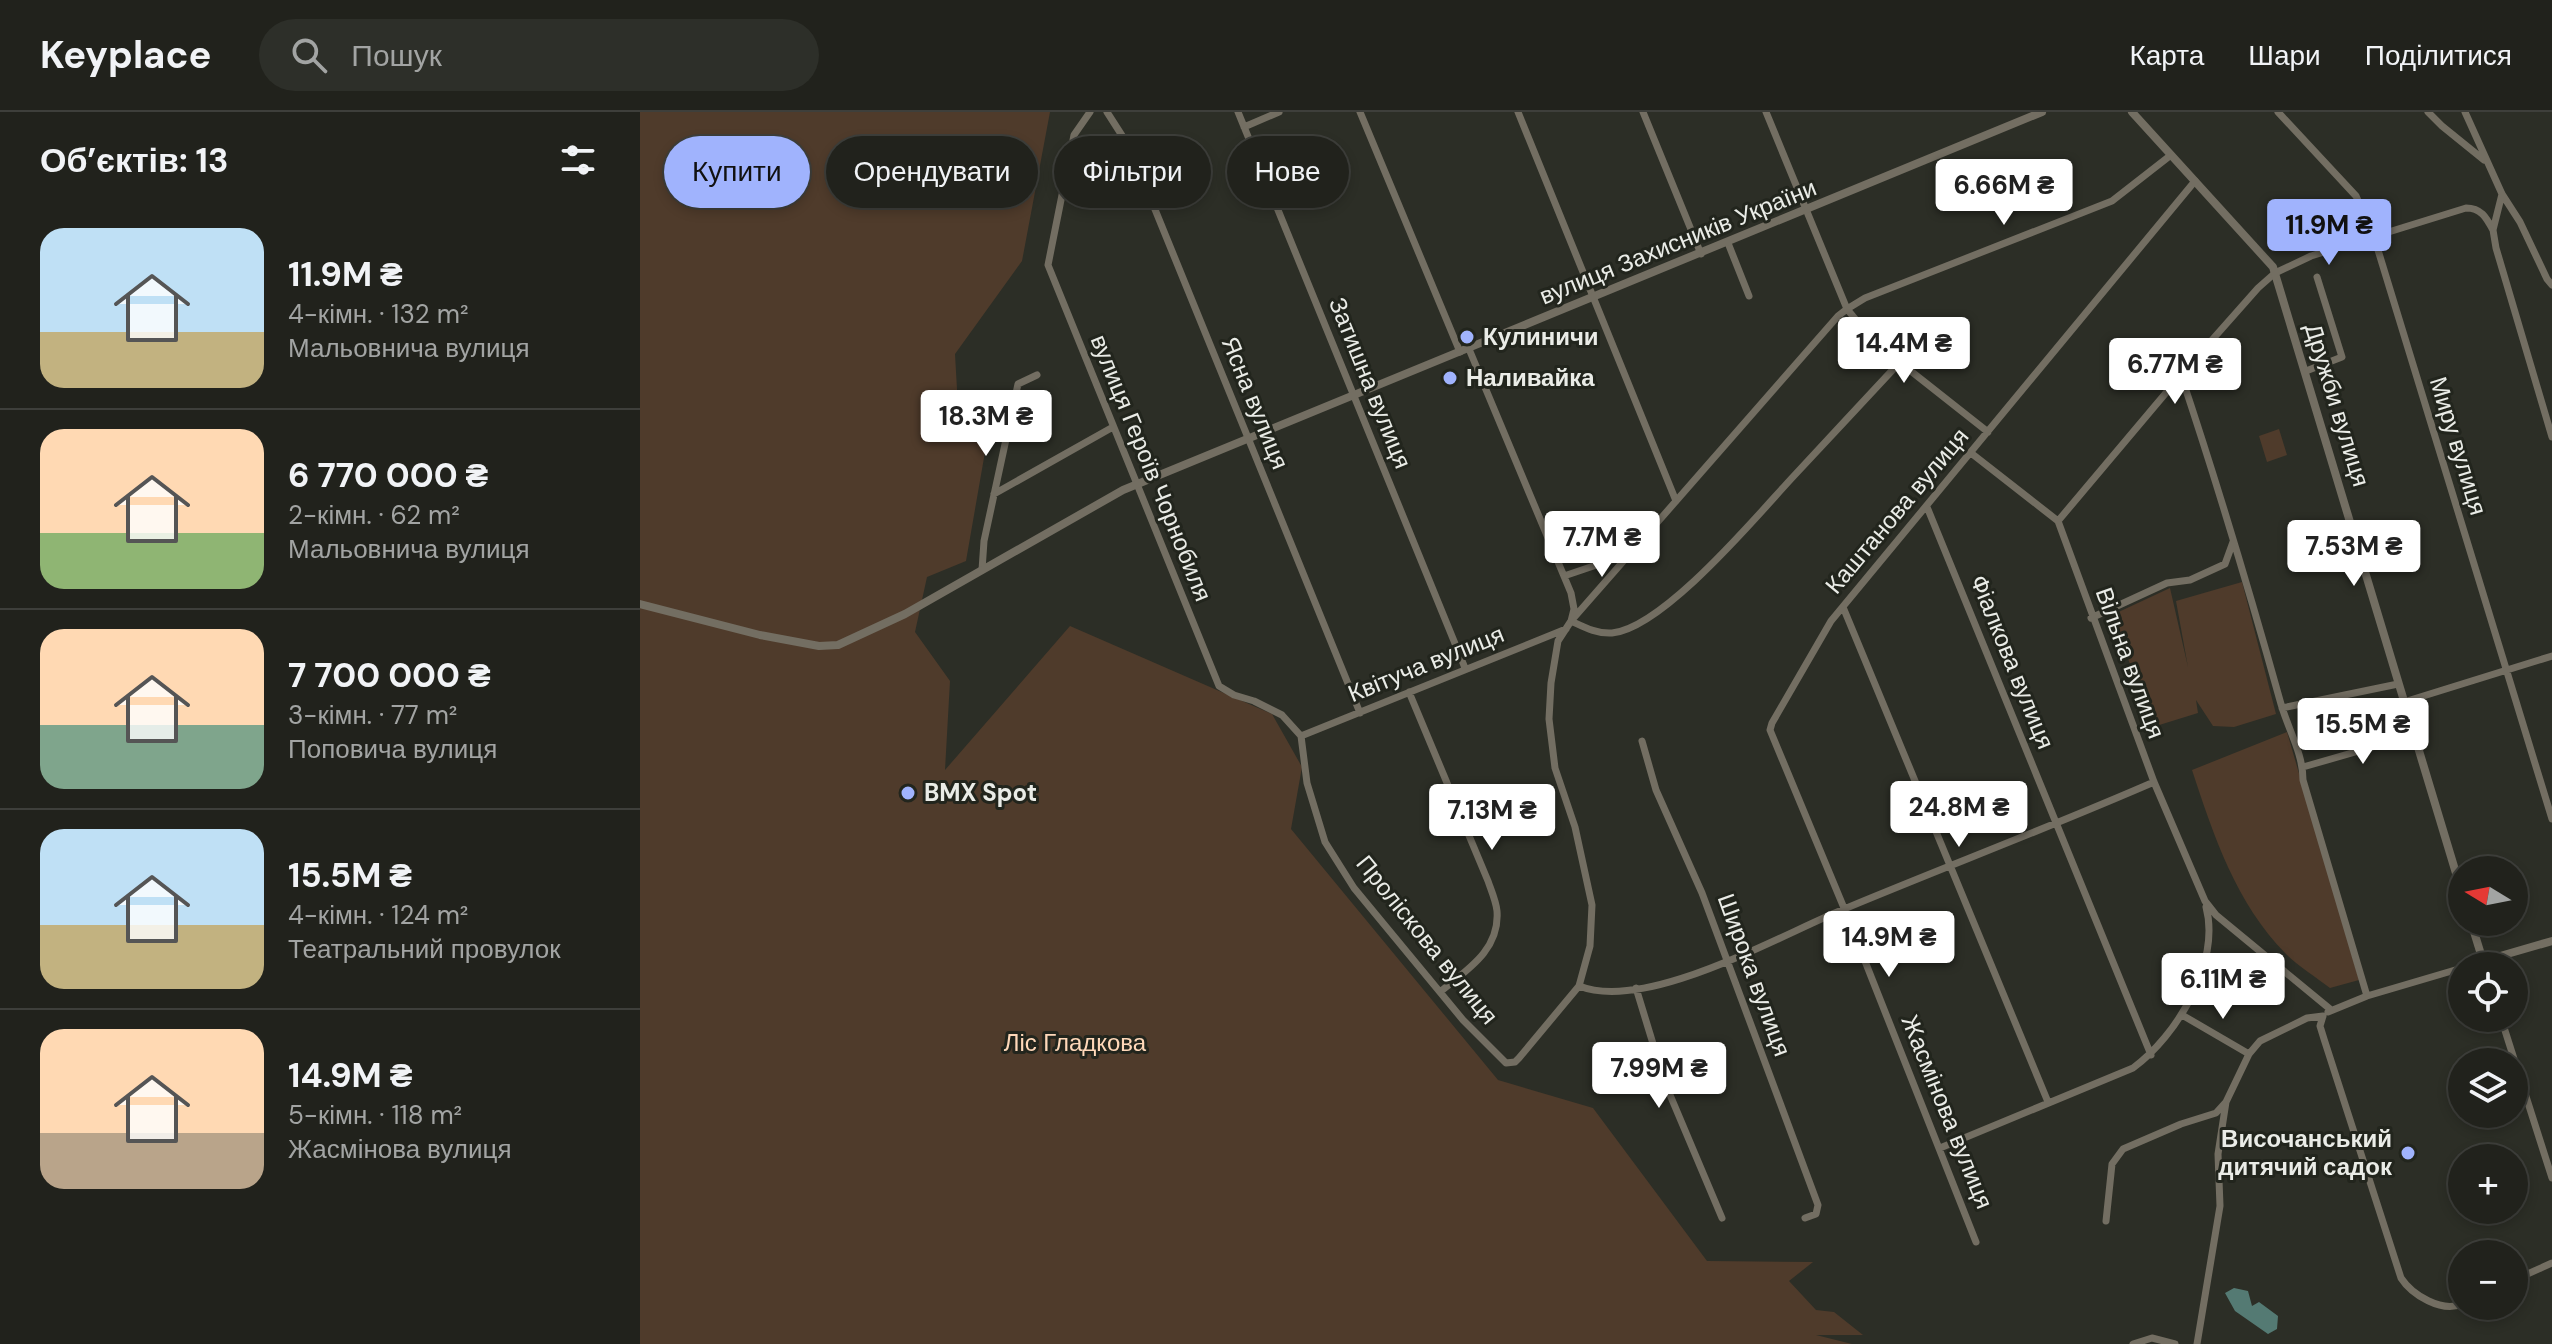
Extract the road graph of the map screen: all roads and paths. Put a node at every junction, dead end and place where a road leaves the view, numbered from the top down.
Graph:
1 (1090, 112) edge
2 (1107, 112) edge
3 (1238, 112) edge
4 (1279, 112) edge
5 (1360, 112) edge
6 (1518, 112) edge
7 (1643, 112) edge
8 (1766, 112) edge
9 (2042, 112) edge
10 (2132, 112) edge
11 (2278, 112) edge
12 (2428, 112) edge
13 (2465, 112) edge
14 (1244, 127) junction
15 (2171, 155) junction
16 (2489, 164) junction
17 (2195, 181) junction
18 (2502, 194) junction
19 (1806, 210) junction
20 (2493, 230) junction
21 (2374, 237) junction
22 (1728, 243) junction
23 (1701, 254) junction
24 (2275, 273) junction
25 (2317, 277) dead end
26 (2552, 285) edge
27 (1749, 296) dead end
28 (1593, 298) junction
29 (1847, 309) junction
30 (1464, 351) junction
31 (1900, 362) junction
32 (2306, 371) junction
33 (1037, 375) dead end
34 (2181, 375) junction
35 (1354, 395) junction
36 (1113, 427) junction
37 (1988, 432) junction
38 (2552, 437) edge
39 (1248, 438) junction
40 (1971, 453) junction
41 (1137, 484) junction
42 (994, 494) junction
43 (1676, 501) junction
44 (1927, 507) junction
45 (2058, 521) junction
46 (2233, 542) junction
47 (1630, 554) junction
48 (982, 570) junction
49 (1564, 576) junction
50 (640, 604) edge
51 (1843, 607) junction
52 (2091, 618) junction
53 (1571, 621) junction
54 (1566, 629) junction
55 (2552, 656) edge
56 (1465, 668) junction
57 (2506, 671) junction
58 (2398, 684) junction
59 (1409, 692) junction
60 (2404, 702) junction
61 (2282, 708) junction
62 (1360, 713) junction
63 (1770, 730) joint
64 (2414, 735) junction
65 (1301, 736) junction
66 (1642, 741) dead end
67 (2303, 767) junction
68 (2154, 782) junction
69 (2552, 819) edge
70 (2058, 824) junction
71 (2451, 856) edge
72 (1950, 867) junction
73 (2205, 901) junction
74 (1844, 908) junction
75 (2552, 941) edge
76 (2519, 952) edge
77 (1727, 964) junction
78 (2448, 972) edge
79 (1579, 986) junction
80 (1636, 988) junction
81 (1441, 991) junction
82 (2367, 996) junction
83 (2330, 1009) junction
84 (2182, 1015) junction
85 (2323, 1016) junction
86 (2505, 1032) edge
87 (2249, 1054) junction
88 (2151, 1055) junction
89 (2048, 1102) junction
90 (2226, 1102) junction
91 (1940, 1148) junction
92 (2552, 1178) edge
93 (1722, 1218) dead end
94 (1805, 1218) dead end
95 (2106, 1221) dead end
96 (1976, 1242) dead end
97 (2552, 1263) edge
98 (2528, 1274) edge
99 (2448, 1306) edge
100 (2133, 1344) edge
101 (2175, 1344) edge
102 (2197, 1344) edge

1 - 36 street, вулиця Героїв Чорнобиля
2 - 39 street, Ясна вулиця
3 - 14 street, Затишна вулиця
4 - 14 street
5 - 30 street
6 - 28 street
7 - 23 street
8 - 19 street
9 - 19 street, вулиця Захисників України
10 - 15 street, Дружби вулиця
11 - 21 street, Миру вулиця
12 - 16 street
13 - 16 street
14 - 35 street, Затишна вулиця
15 - 17 street, Дружби вулиця
15 - 29 street
16 - 18 street
17 - 24 street, Дружби вулиця
17 - 37 street, Каштанова вулиця
18 - 20 street
18 - 26 street
19 - 22 street, вулиця Захисників України
19 - 29 street
20 - 21 street
20 - 38 street
21 - 24 street
21 - 57 street, Миру вулиця
22 - 23 street, вулиця Захисників України
22 - 27 street
23 - 28 street, вулиця Захисників України
24 - 32 street, Дружби вулиця
24 - 34 street
25 - 32 street
28 - 30 street, вулиця Захисників України
28 - 43 street
29 - 31 street
29 - 43 street
30 - 35 street, вулиця Захисників України
30 - 49 street
31 - 37 street
31 - 53 street
32 - 58 street, Дружби вулиця
33 - 42 street
34 - 45 street
34 - 46 street
35 - 39 street, вулиця Захисників України
35 - 56 street, Затишна вулиця
36 - 41 street, вулиця Героїв Чорнобиля
36 - 42 street
37 - 40 street, Каштанова вулиця
39 - 41 street, вулиця Захисників України
39 - 62 street, Ясна вулиця
40 - 44 street, Каштанова вулиця
40 - 45 street
41 - 48 street, вулиця Захисників України
41 - 65 street, вулиця Героїв Чорнобиля
42 - 48 street
43 - 47 street
44 - 51 street, Каштанова вулиця
44 - 70 street, Фіалкова вулиця
45 - 52 street, Вільна вулиця
46 - 52 street
46 - 61 street
47 - 49 street
47 - 53 street
48 - 50 street, вулиця Захисників України
49 - 53 street
51 - 63 street, Каштанова вулиця
51 - 72 street
52 - 68 street, Вільна вулиця
53 - 54 street
54 - 56 street, Квітуча вулиця
54 - 79 street
55 - 57 street
56 - 59 street, Квітуча вулиця
57 - 60 street
57 - 69 street, Миру вулиця
58 - 60 street, Дружби вулиця
58 - 61 street
59 - 62 street, Квітуча вулиця
59 - 81 street
60 - 64 street, Дружби вулиця
61 - 67 street
62 - 65 street, Квітуча вулиця
63 - 74 street, Жасмінова вулиця
64 - 67 street
64 - 71 street, Дружби вулиця
65 - 81 street, Проліскова вулиця
66 - 77 street, Широка вулиця
67 - 82 street
68 - 70 street
68 - 73 street, Вільна вулиця
70 - 72 street
70 - 88 street, Фіалкова вулиця
72 - 74 street
72 - 89 street
73 - 83 street, Вільна вулиця
73 - 84 street
74 - 77 street
74 - 91 street, Жасмінова вулиця
75 - 76 street
77 - 80 street
77 - 94 street, Широка вулиця
78 - 82 street
79 - 80 street
79 - 81 street, Проліскова вулиця
80 - 93 street
82 - 83 street
83 - 85 street
84 - 87 street
84 - 88 street
85 - 87 street
85 - 99 street
86 - 92 street
87 - 90 street
88 - 89 street
89 - 91 street
90 - 95 street
90 - 102 street
91 - 96 street, Жасмінова вулиця
97 - 98 street
100 - 101 street

